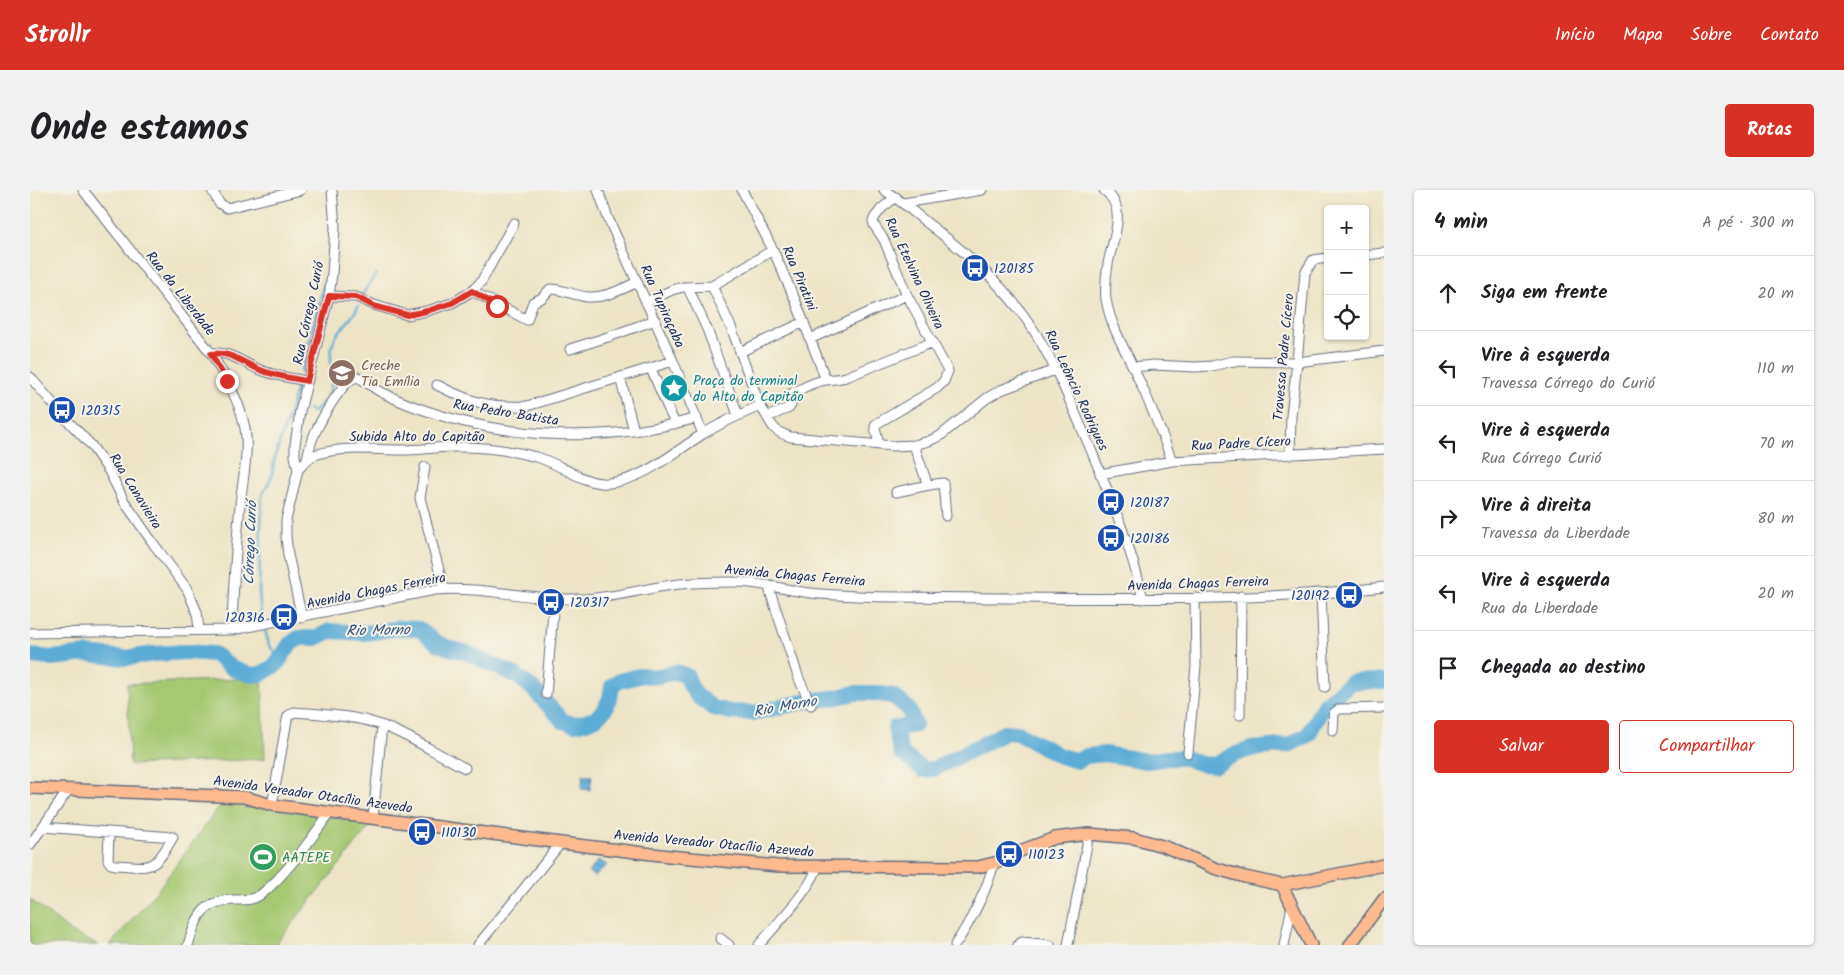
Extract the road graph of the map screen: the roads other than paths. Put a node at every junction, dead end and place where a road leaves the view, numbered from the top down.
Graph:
1 (83, 190) edge
2 (212, 190) edge
3 (302, 190) edge
4 (332, 190) edge
5 (598, 190) edge
6 (742, 190) edge
7 (884, 190) edge
8 (982, 190) edge
9 (1104, 190) edge
10 (896, 197) junction
11 (904, 203) junction
12 (514, 223) dead end
13 (773, 250) junction
14 (1384, 253) edge
15 (1369, 255) edge
16 (1324, 259) edge
17 (637, 282) junction
18 (712, 286) junction
19 (688, 288) junction
20 (472, 291) junction
21 (907, 295) junction
22 (329, 296) junction
23 (646, 302) junction
24 (654, 320) junction
25 (804, 322) junction
26 (810, 339) junction
27 (933, 342) junction
28 (570, 348) dead end
29 (1384, 351) edge
30 (740, 352) junction
31 (211, 354) junction
32 (673, 362) junction
33 (1297, 362) junction
34 (1133, 367) junction
35 (651, 369) junction
36 (1055, 370) junction
37 (620, 377) junction
38 (30, 378) edge
39 (826, 380) junction
40 (307, 381) junction
41 (437, 385) dead end
42 (760, 406) junction
43 (738, 415) junction
44 (767, 417) junction
45 (697, 418) junction
46 (675, 424) junction
47 (634, 431) junction
48 (703, 434) junction
49 (879, 445) junction
50 (914, 445) junction
51 (1384, 449) edge
52 (1290, 455) junction
53 (307, 459) junction
54 (1172, 461) junction
55 (425, 467) dead end
56 (298, 470) junction
57 (1100, 474) junction
58 (929, 485) junction
59 (896, 492) dead end
60 (946, 516) dead end
61 (768, 585) junction
62 (1384, 587) edge
63 (444, 590) junction
64 (1321, 592) junction
65 (1241, 596) junction
66 (1143, 599) junction
67 (1195, 600) junction
68 (554, 601) junction
69 (302, 618) junction
70 (199, 630) junction
71 (232, 630) junction
72 (30, 633) edge
73 (1325, 687) dead end
74 (546, 694) dead end
75 (811, 705) dead end
76 (1384, 708) edge
77 (1240, 715) dead end
78 (382, 726) junction
79 (1333, 731) dead end
80 (1188, 754) dead end
81 (465, 768) dead end
82 (30, 788) edge
83 (69, 789) junction
84 (272, 805) junction
85 (330, 812) junction
86 (373, 818) junction
87 (43, 827) junction
88 (109, 833) junction
89 (1089, 834) junction
90 (561, 843) junction
91 (30, 845) edge
92 (994, 863) junction
93 (1384, 865) edge
94 (817, 867) junction
95 (1282, 885) junction
96 (1383, 904) edge
97 (1292, 906) junction
98 (720, 938) dead end
99 (188, 945) edge
100 (478, 945) edge
101 (729, 945) edge
102 (759, 945) edge
103 (955, 945) edge
104 (1018, 945) edge
105 (1050, 945) edge
106 (1068, 945) edge
107 (1284, 945) edge
108 (1311, 945) edge
109 (1350, 945) edge

1 - 31 street, Rua da Liberdade
2 - 3 street
4 - 22 street, Rua Córrego Curió
5 - 17 street, Rua Tupiraçaba
6 - 13 street, Rua Piratini
7 - 10 street, Rua Leôncio Rodrigues
8 - 11 street
9 - 34 street
10 - 11 street, Rua Leôncio Rodrigues
10 - 21 street, Rua Etelvina Oliveira
11 - 36 street, Rua Leôncio Rodrigues
12 - 20 street
13 - 18 street
13 - 25 street, Rua Piratini
14 - 15 street
16 - 33 street, Travessa Padre Cícero
17 - 20 street
17 - 23 street, Rua Tupiraçaba
18 - 19 street
18 - 30 street
19 - 23 street
19 - 43 street
20 - 22 street
21 - 26 street
21 - 27 street, Rua Etelvina Oliveira
22 - 40 street, Rua Córrego Curió
23 - 24 street, Rua Tupiraçaba
24 - 28 street
24 - 32 street, Rua Tupiraçaba
25 - 26 street, Rua Piratini
25 - 30 street
26 - 39 street, Rua Piratini
27 - 39 street
27 - 49 street, Rua Etelvina Oliveira
29 - 33 street
30 - 42 street
31 - 40 street
31 - 71 street, Rua da Liberdade
32 - 35 street
32 - 45 street, Rua Tupiraçaba
33 - 34 street
33 - 52 street, Travessa Padre Cícero
34 - 54 street
35 - 37 street
35 - 46 street
36 - 50 street
36 - 57 street, Rua Leôncio Rodrigues
37 - 41 street
37 - 47 street
38 - 70 street, Rua Canavieira
39 - 44 street
40 - 56 street, Rua Córrego Curió
42 - 43 street, Subida Alto do Capitão
42 - 44 street
43 - 48 street, Subida Alto do Capitão
44 - 49 street
45 - 46 street, Rua Pedro Batista
45 - 48 street, Rua Tupiraçaba
46 - 47 street, Rua Pedro Batista
47 - 53 street, Rua Pedro Batista
48 - 53 street, Subida Alto do Capitão
49 - 50 street
50 - 58 street
51 - 52 street, Rua Padre Cícero
52 - 54 street, Rua Padre Cícero
53 - 56 street
54 - 57 street, Rua Padre Cícero
55 - 63 street
56 - 69 street, Rua Córrego Curió
57 - 66 street, Rua Leôncio Rodrigues
58 - 59 street
58 - 60 street
61 - 66 street, Avenida Chagas Ferreira
61 - 68 street, Avenida Chagas Ferreira
61 - 75 street
62 - 64 street, Avenida Chagas Ferreira
63 - 68 street, Avenida Chagas Ferreira
63 - 69 street, Avenida Chagas Ferreira
64 - 65 street, Avenida Chagas Ferreira
64 - 73 street
65 - 67 street, Avenida Chagas Ferreira
65 - 77 street
66 - 67 street, Avenida Chagas Ferreira
67 - 80 street
68 - 74 street
69 - 71 street, Avenida Chagas Ferreira
70 - 71 street, Avenida Chagas Ferreira
70 - 72 street, Avenida Chagas Ferreira
76 - 79 street
78 - 81 street
78 - 84 street
78 - 86 street
82 - 83 main road, Avenida Vereador Otacílio Azevedo
83 - 84 main road, Avenida Vereador Otacílio Azevedo
83 - 87 street
84 - 85 main road, Avenida Vereador Otacílio Azevedo
85 - 86 main road, Avenida Vereador Otacílio Azevedo
85 - 99 street
86 - 90 main road, Avenida Vereador Otacílio Azevedo
87 - 88 street
87 - 91 street
88 - 88 street
89 - 92 main road, Avenida Vereador Otacílio Azevedo
89 - 95 main road, Avenida Vereador Otacílio Azevedo
89 - 106 street
90 - 94 main road, Avenida Vereador Otacílio Azevedo
90 - 100 street
92 - 94 main road, Avenida Vereador Otacílio Azevedo
92 - 103 street
93 - 95 main road, Avenida Vereador Otacílio Azevedo
94 - 102 street
95 - 97 main road
96 - 109 main road
97 - 107 street
97 - 108 main road
98 - 101 street
104 - 105 street

